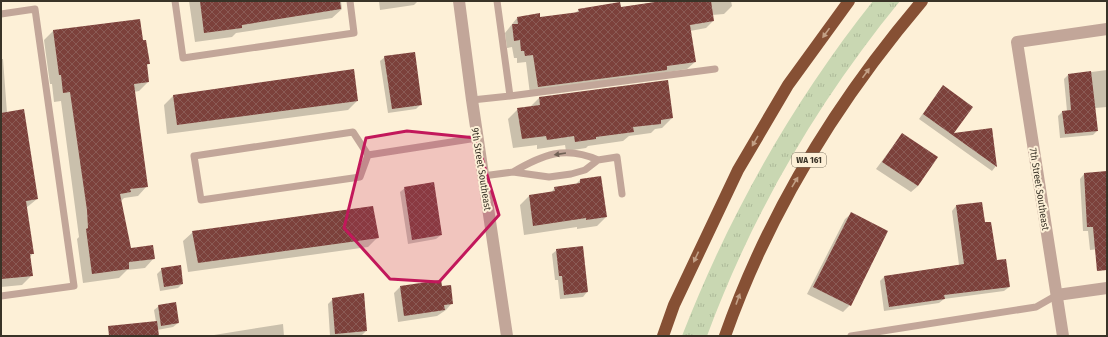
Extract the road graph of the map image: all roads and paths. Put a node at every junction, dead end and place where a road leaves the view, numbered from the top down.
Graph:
1 (175, 1) edge
2 (350, 1) edge
3 (459, 1) edge
4 (497, 1) edge
5 (849, 1) edge
6 (922, 1) edge
7 (1, 14) edge
8 (1107, 29) edge
9 (715, 69) dead end
10 (510, 96) junction
11 (472, 100) junction
12 (477, 138) junction
13 (368, 155) junction
14 (598, 160) junction
15 (513, 172) junction
16 (483, 176) junction
17 (622, 194) dead end
18 (1107, 288) edge
19 (1057, 295) junction
20 (1, 296) edge
21 (507, 336) edge
22 (663, 336) edge
23 (725, 336) edge
24 (851, 336) edge
25 (1063, 336) edge

1 - 2 lane
3 - 11 street, 9th Street Southeast
4 - 10 lane
5 -> 22 highway
23 -> 6 highway, WA 161
7 - 20 lane
8 - 19 street, 7th Street Southeast
9 - 10 lane
10 - 11 lane
11 - 12 street, 9th Street Southeast
12 - 13 lane
12 - 16 street, 9th Street Southeast
13 - 13 lane
14 - 15 lane
14 -> 15 lane
14 - 17 lane
15 - 16 lane
16 - 21 street, 9th Street Southeast
18 - 19 street
19 - 24 lane
19 - 25 street, 7th Street Southeast

